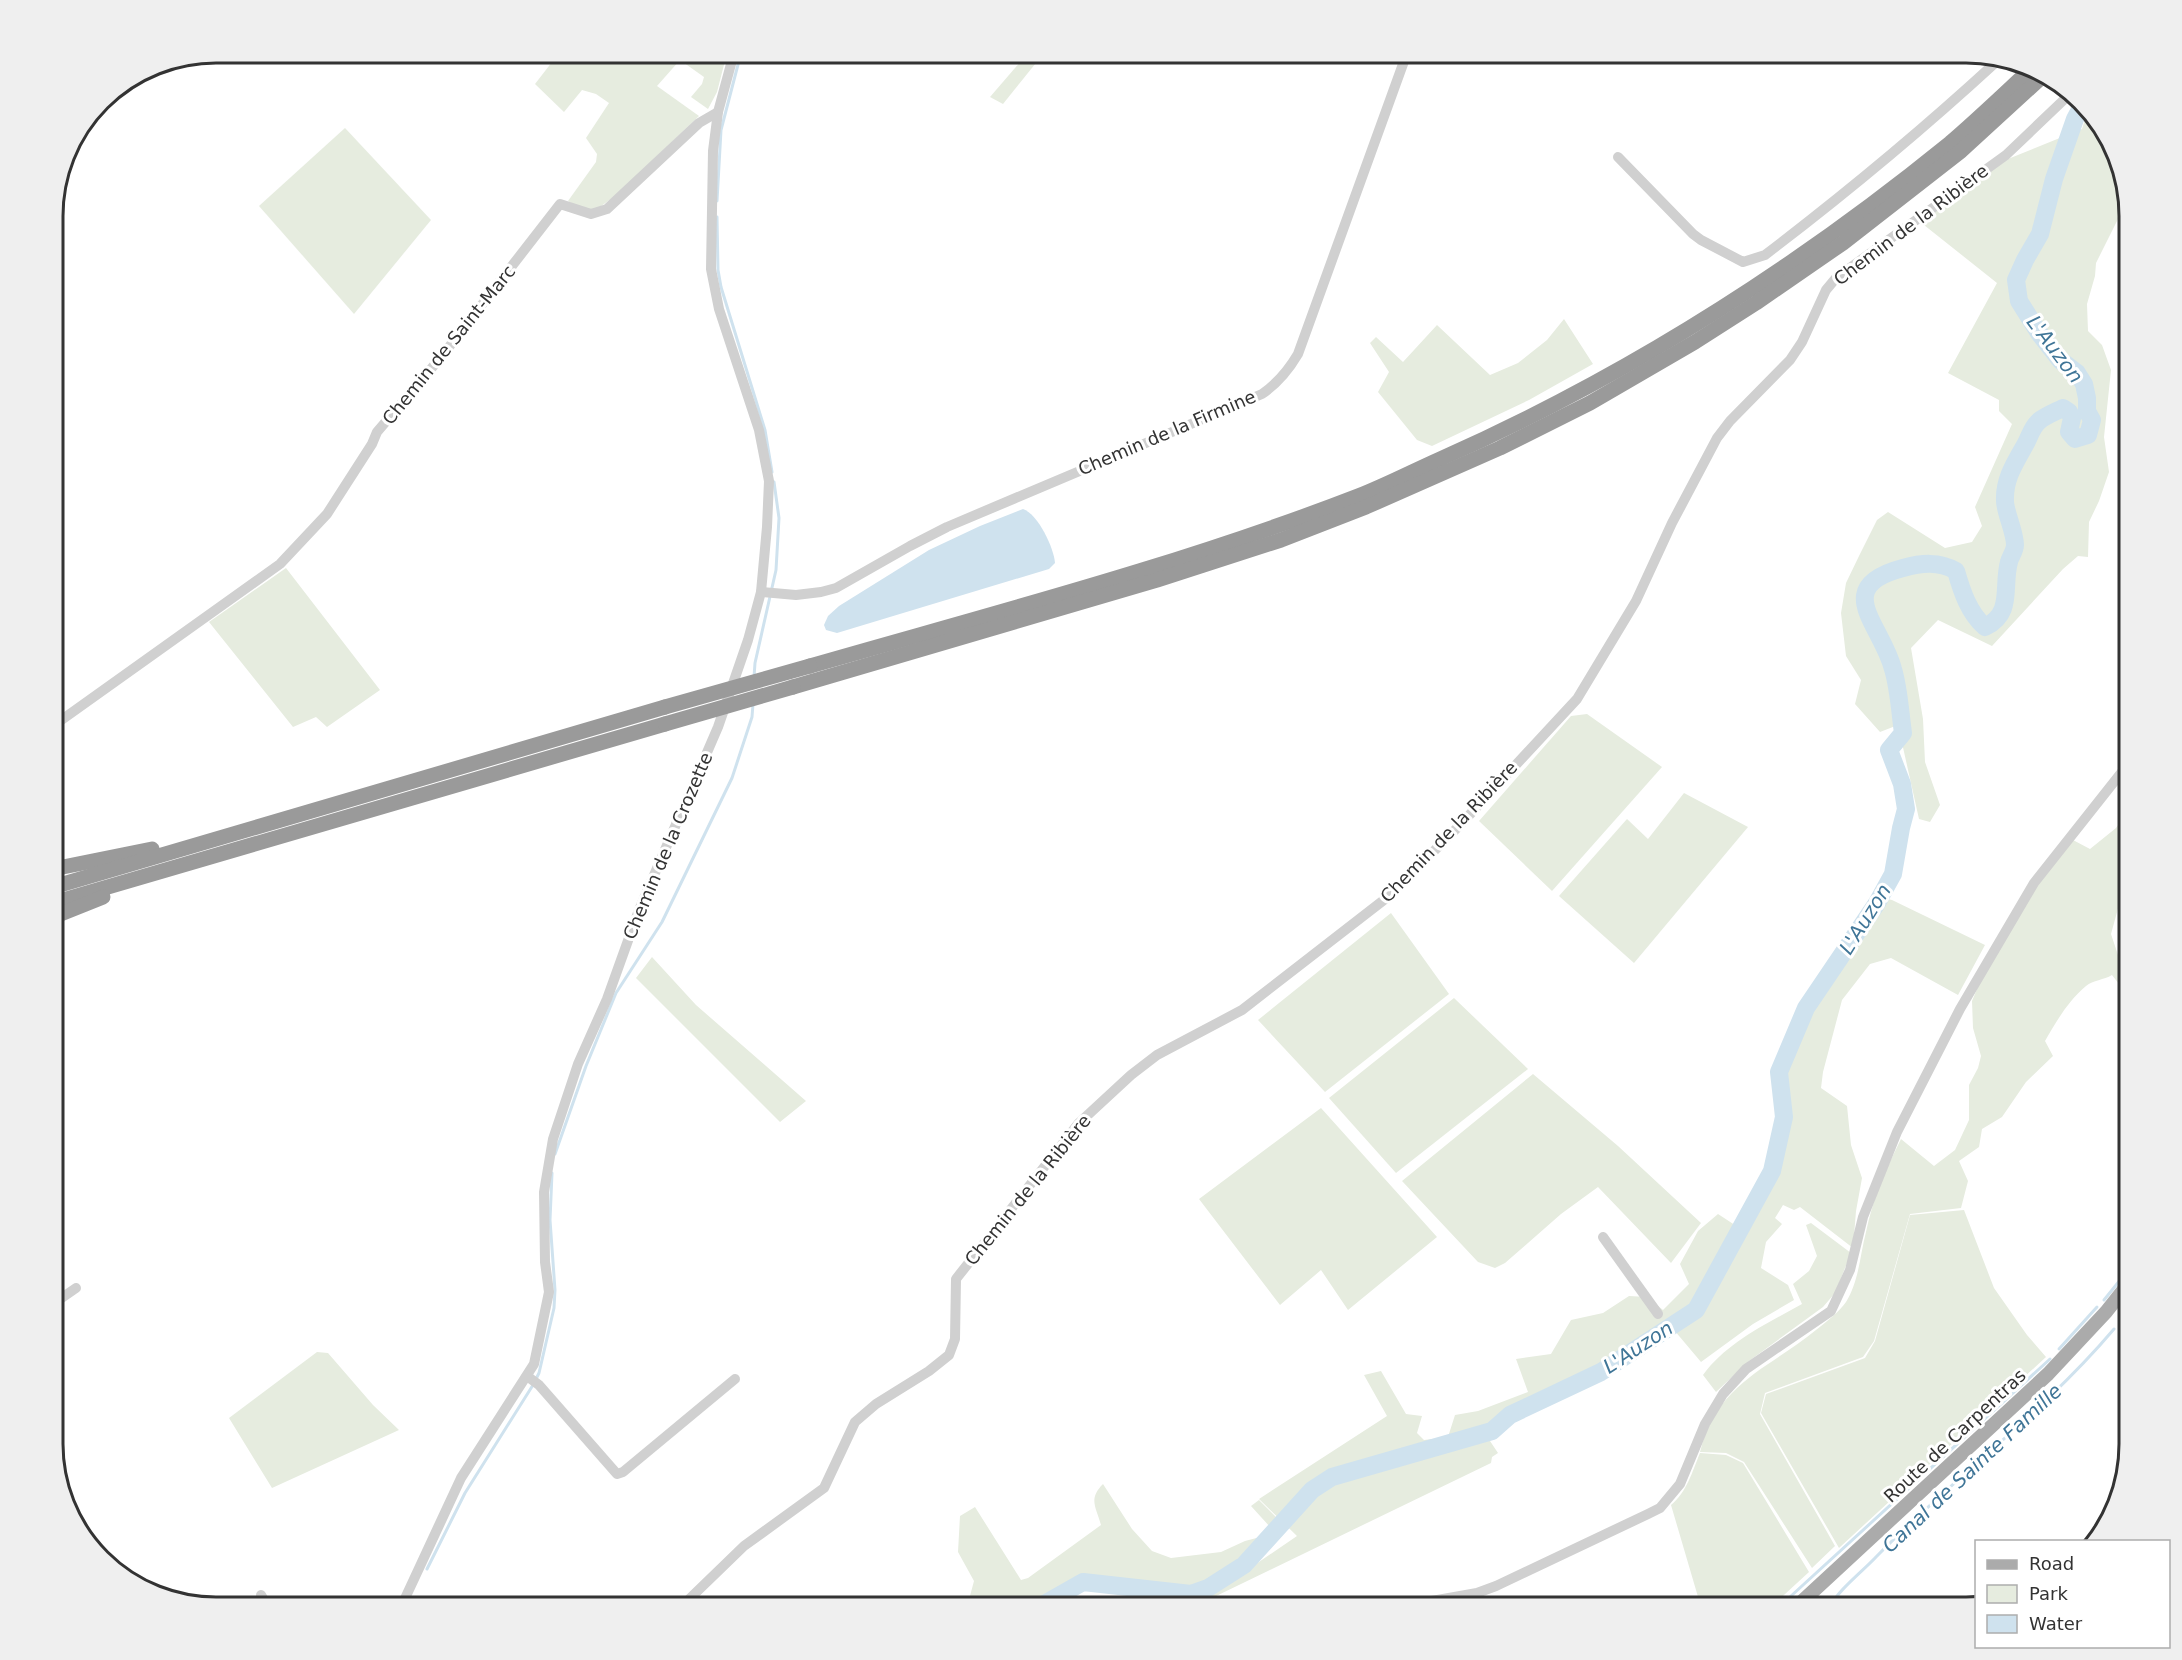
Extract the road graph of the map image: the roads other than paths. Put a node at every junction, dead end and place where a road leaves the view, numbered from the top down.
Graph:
1 (731, 63) edge
2 (1403, 63) edge
3 (1991, 65) edge
4 (2024, 75) edge
5 (2037, 81) edge
6 (2064, 99) edge
7 (718, 112) junction
8 (1618, 157) dead end
9 (761, 592) junction
10 (63, 719) edge
11 (2119, 777) edge
12 (241, 840) junction
13 (63, 867) edge
14 (63, 884) edge
15 (63, 900) edge
16 (63, 913) edge
17 (1603, 1237) dead end
18 (76, 1288) dead end
19 (2119, 1296) edge
20 (63, 1297) edge
21 (1658, 1314) dead end
22 (527, 1376) junction
23 (735, 1379) dead end
24 (406, 1597) edge
25 (692, 1597) edge
26 (1456, 1597) edge
27 (1808, 1597) edge

1 - 7 street, Chemin de la Crozette
2 - 9 street, Chemin de la Firmine
3 - 8 street
4 - 12 highway, bridge
5 - 12 highway, bridge
6 - 25 street, Chemin de la Ribière
7 - 9 street, Chemin de la Crozette
7 - 10 street, Chemin de Saint-Marc
9 - 22 street, Chemin de la Crozette
11 - 26 street
12 - 13 highway
12 - 14 highway
12 - 15 highway
12 - 16 highway
17 - 21 street
18 - 20 street
19 - 27 main road, Route de Carpentras
22 - 23 street
22 - 24 street, Chemin de la Crozette

